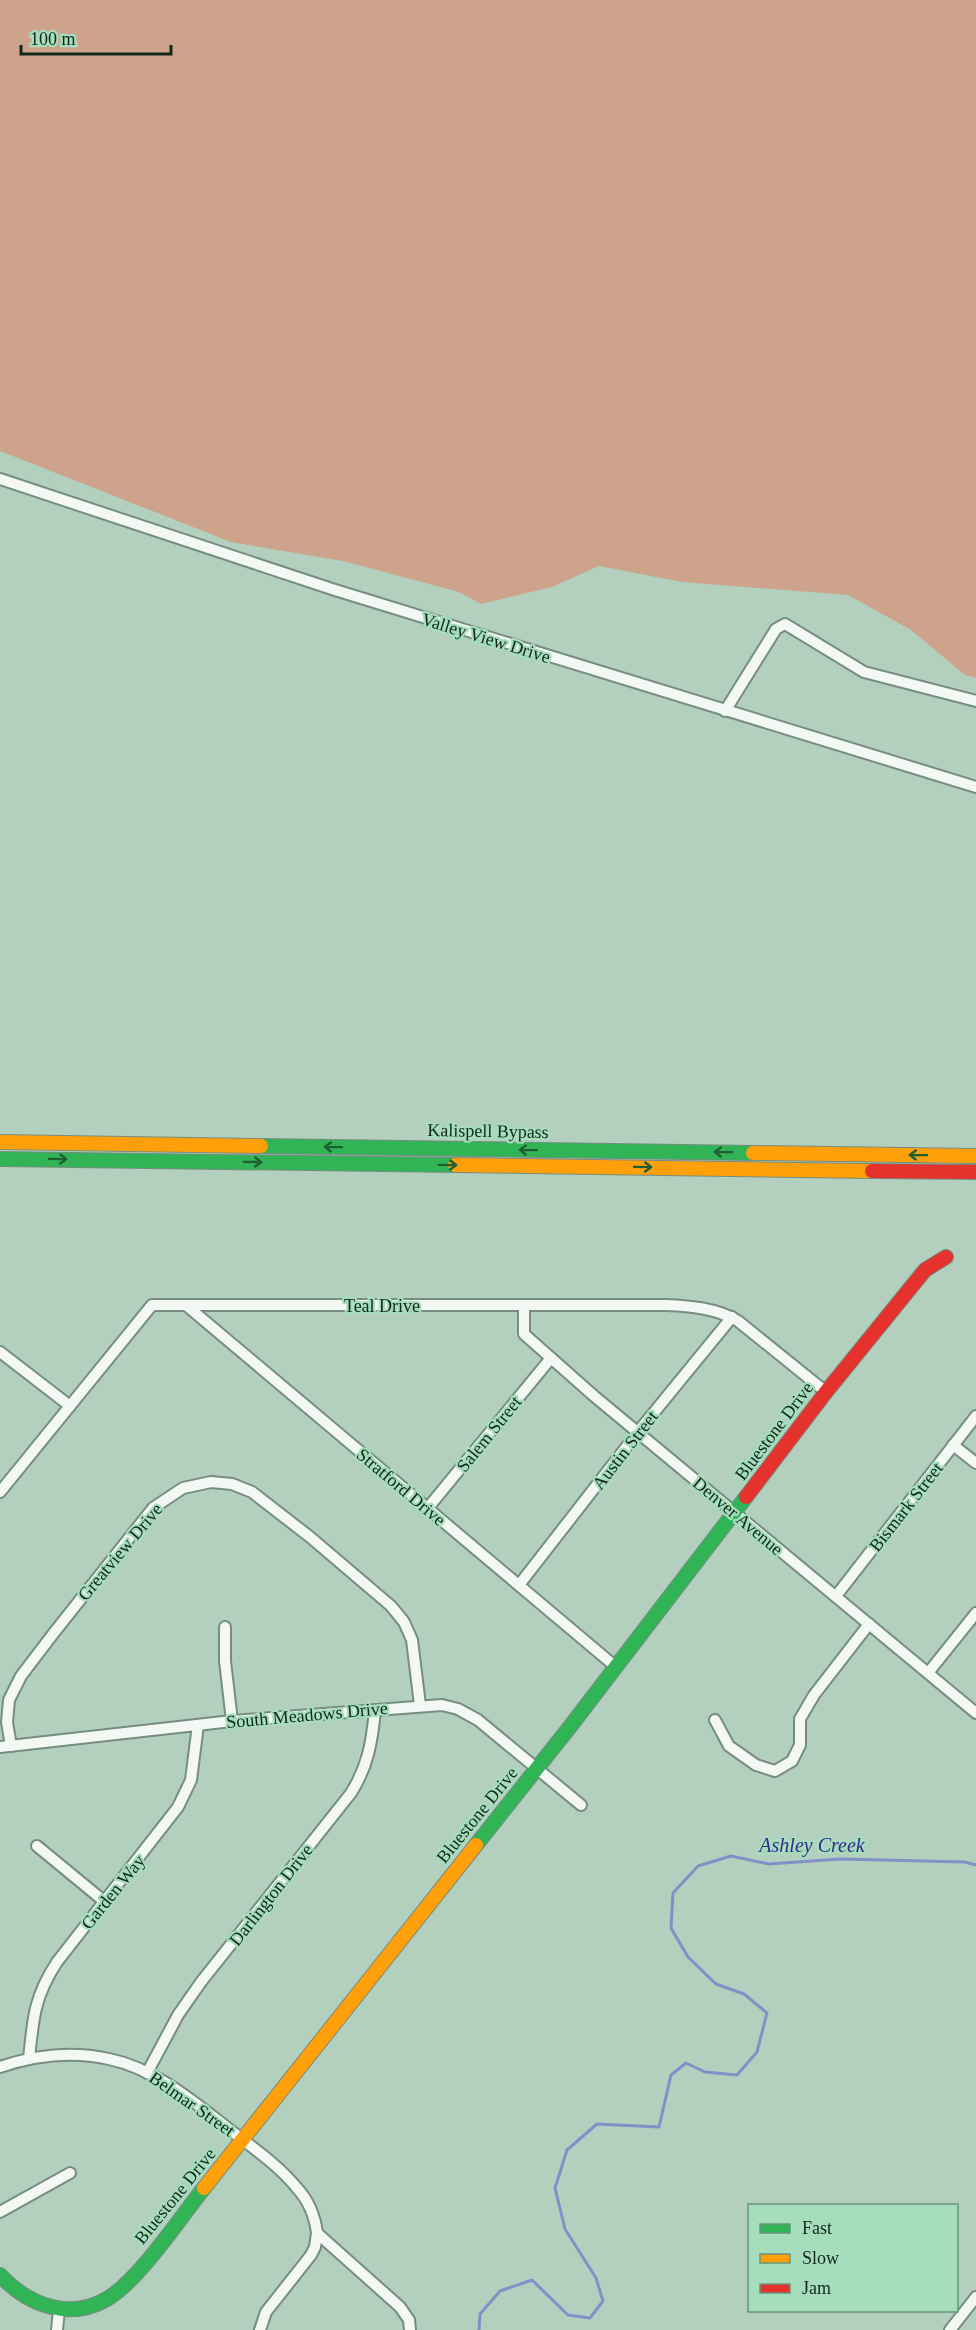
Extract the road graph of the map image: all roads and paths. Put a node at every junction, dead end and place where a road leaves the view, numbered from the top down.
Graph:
1 (0, 478) edge
2 (976, 701) edge
3 (724, 711) junction
4 (976, 787) edge
5 (0, 1142) edge
6 (976, 1156) edge
7 (0, 1159) edge
8 (972, 1173) edge
9 (946, 1257) dead end
10 (187, 1305) junction
11 (524, 1306) junction
12 (732, 1317) junction
13 (0, 1352) edge
14 (551, 1358) junction
15 (826, 1392) junction
16 (70, 1406) junction
17 (976, 1416) edge
18 (638, 1432) junction
19 (953, 1446) junction
20 (976, 1463) edge
21 (0, 1492) edge
22 (427, 1509) junction
23 (734, 1512) junction
24 (519, 1586) junction
25 (836, 1596) junction
26 (976, 1612) edge
27 (869, 1624) junction
28 (225, 1627) dead end
29 (616, 1667) junction
30 (928, 1673) junction
31 (420, 1705) junction
32 (375, 1710) junction
33 (976, 1713) edge
34 (715, 1720) dead end
35 (232, 1721) junction
36 (198, 1725) junction
37 (6, 1747) edge
38 (537, 1768) junction
39 (581, 1805) dead end
40 (37, 1846) dead end
41 (105, 1902) junction
42 (29, 2059) junction
43 (0, 2067) edge
44 (147, 2073) junction
45 (243, 2140) junction
46 (70, 2173) dead end
47 (0, 2211) edge
48 (317, 2233) junction
49 (0, 2275) edge
50 (974, 2304) edge
51 (58, 2310) junction
52 (57, 2330) edge
53 (260, 2330) edge
54 (410, 2330) edge
55 (950, 2330) edge

1 - 3 street, Valley View Drive
2 - 3 street
3 - 4 street, Valley View Drive
6 -> 5 main road, Kalispell Bypass
7 -> 8 main road, Kalispell Bypass
9 - 15 main road, Bluestone Drive
10 - 11 street, Teal Drive
10 - 16 street, Teal Drive
10 - 22 street, Stratford Drive
11 - 12 street, Teal Drive
11 - 14 street, Denver Avenue
12 - 15 street, Teal Drive
12 - 18 street, Austin Street
13 - 16 street
14 - 18 street, Denver Avenue
14 - 22 street, Salem Street
15 - 23 main road, Bluestone Drive
16 - 21 street, Teal Drive
17 - 19 street, Bismark Street
18 - 23 street, Denver Avenue
18 - 24 street, Austin Street
19 - 20 street
19 - 25 street, Bismark Street
22 - 24 street, Stratford Drive
23 - 25 street, Denver Avenue
23 - 29 main road, Bluestone Drive
24 - 29 street, Stratford Drive
25 - 27 street, Denver Avenue
26 - 30 street
27 - 30 street, Denver Avenue
27 - 34 street
28 - 35 street
29 - 38 main road, Bluestone Drive
30 - 33 street, Denver Avenue
31 - 32 street, South Meadows Drive
31 - 37 street, Greatview Drive
31 - 38 street, South Meadows Drive
32 - 35 street, South Meadows Drive
32 - 44 street, Darlington Drive
35 - 36 street, South Meadows Drive
36 - 37 street, South Meadows Drive
36 - 41 street, Garden Way
38 - 39 street, South Meadows Drive
38 - 45 main road, Bluestone Drive
40 - 41 street
41 - 42 street, Garden Way
42 - 43 street, Belmar Street
42 - 44 street, Belmar Street
44 - 45 street, Belmar Street
45 - 48 street, Belmar Street
45 - 51 main road, Bluestone Drive
46 - 47 street
48 - 53 street
48 - 54 street
49 - 51 main road, Bluestone Drive
50 - 55 street
51 - 52 street

